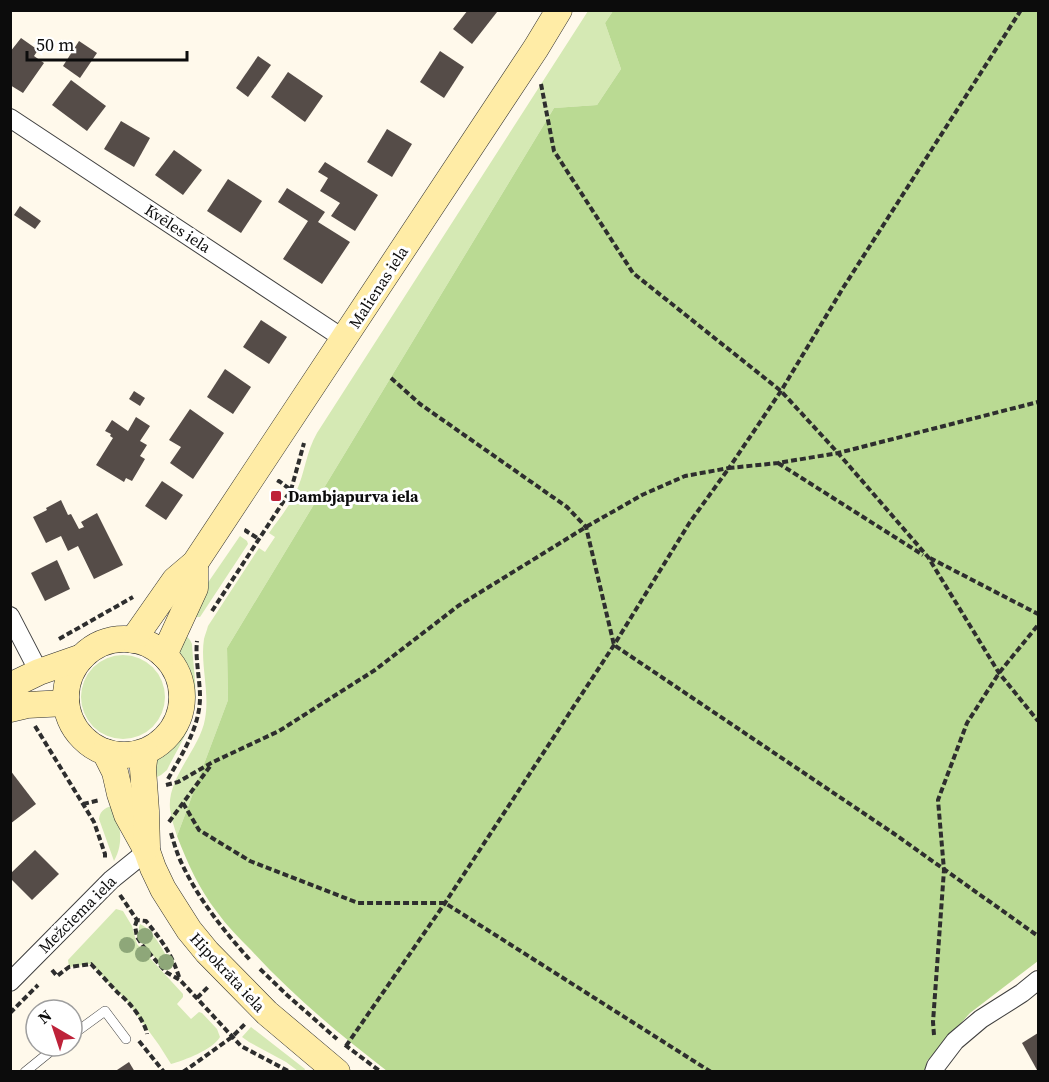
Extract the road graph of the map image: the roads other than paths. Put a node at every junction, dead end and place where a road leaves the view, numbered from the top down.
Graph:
1 (559, 10) edge
2 (10, 118) edge
3 (344, 339) junction
4 (195, 563) junction
5 (10, 616) edge
6 (133, 640) junction
7 (164, 655) junction
8 (31, 656) junction
9 (82, 657) junction
10 (16, 700) edge
11 (66, 703) junction
12 (145, 752) junction
13 (105, 753) junction
14 (147, 851) junction
15 (1038, 980) edge
16 (10, 982) edge
17 (84, 1026) edge
18 (126, 1039) road end
19 (42, 1058) edge
20 (935, 1069) edge
21 (25, 1071) edge
22 (337, 1071) edge

1 - 3 street, Malienas iela
2 - 3 street, Kvēles iela
3 - 4 street, Malienas iela
4 - 6 street, Malienas iela
4 - 7 street, Malienas iela
5 - 8 street
6 - 7 street
6 - 9 street
7 - 12 street
8 - 9 street
8 - 10 street
9 - 11 street
10 - 11 street
11 - 13 street
12 - 13 street
12 - 14 street, Hipokrāta iela
13 - 14 street, Hipokrāta iela
14 - 16 street, Mežciema iela
14 - 22 street, Hipokrāta iela
15 - 20 street
17 - 18 lane
19 - 21 lane

